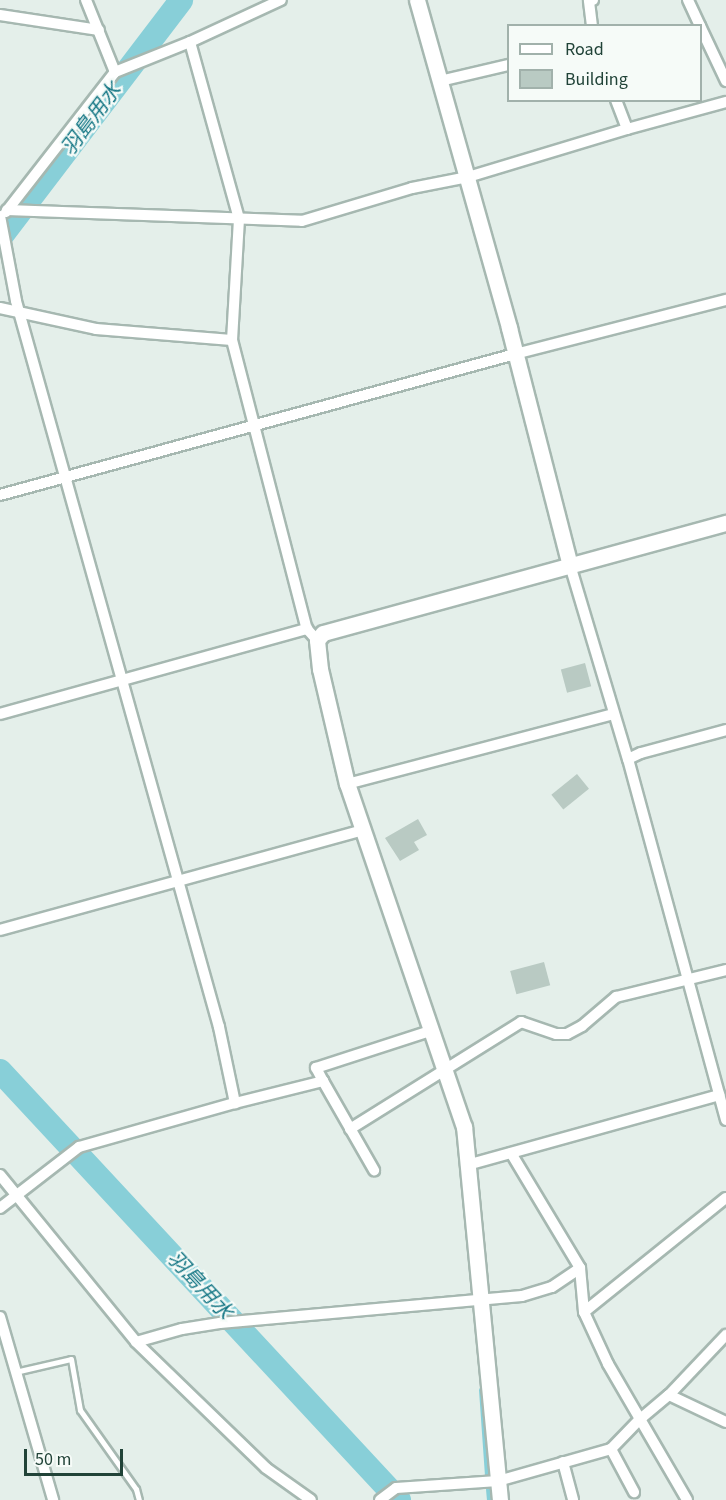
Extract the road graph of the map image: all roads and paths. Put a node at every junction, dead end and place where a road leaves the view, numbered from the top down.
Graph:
1 (86, 0) edge
2 (281, 0) edge
3 (417, 0) edge
4 (593, 0) edge
5 (688, 0) edge
6 (0, 15) edge
7 (591, 24) edge
8 (699, 24) edge
9 (99, 30) junction
10 (702, 30) edge
11 (190, 42) junction
12 (507, 65) edge
13 (115, 71) junction
14 (440, 81) junction
15 (726, 81) edge
16 (617, 102) edge
17 (726, 102) edge
18 (627, 129) junction
19 (468, 177) junction
20 (3, 216) edge
21 (239, 219) junction
22 (726, 300) edge
23 (0, 308) edge
24 (19, 312) junction
25 (232, 340) junction
26 (515, 354) junction
27 (255, 427) junction
28 (64, 477) junction
29 (0, 495) edge
30 (726, 523) edge
31 (570, 565) junction
32 (312, 634) junction
33 (121, 680) junction
34 (0, 714) edge
35 (613, 714) junction
36 (726, 730) edge
37 (628, 759) junction
38 (347, 784) junction
39 (362, 830) junction
40 (178, 882) junction
41 (0, 930) edge
42 (726, 970) edge
43 (688, 980) junction
44 (433, 1030) junction
45 (446, 1069) junction
46 (323, 1082) junction
47 (719, 1095) junction
48 (235, 1103) junction
49 (726, 1119) edge
50 (350, 1129) junction
51 (511, 1153) junction
52 (466, 1165) junction
53 (374, 1170) dead end
54 (0, 1175) edge
55 (16, 1195) junction
56 (726, 1198) edge
57 (0, 1208) edge
58 (580, 1268) junction
59 (480, 1299) junction
60 (584, 1311) junction
61 (0, 1317) edge
62 (726, 1335) edge
63 (136, 1342) junction
64 (15, 1371) junction
65 (669, 1395) junction
66 (639, 1420) junction
67 (726, 1422) edge
68 (611, 1449) junction
69 (563, 1462) junction
70 (498, 1481) junction
71 (634, 1492) dead end
72 (381, 1499) edge
73 (52, 1500) edge
74 (138, 1500) edge
75 (311, 1500) edge
76 (500, 1500) edge
77 (573, 1500) edge
78 (687, 1500) edge

1 - 9 street
2 - 11 street
3 - 14 street
4 - 7 street
5 - 8 street
6 - 9 street
9 - 13 street
10 - 15 street
11 - 13 street
11 - 21 street
12 - 14 street
13 - 20 street
14 - 19 street
16 - 18 street
17 - 18 street
18 - 19 street
19 - 21 street
19 - 26 street
20 - 21 street
20 - 24 street
21 - 25 street
22 - 26 street
23 - 24 street
24 - 25 street
24 - 28 street
25 - 27 street
26 - 27 street
26 - 31 street
27 - 28 street
27 - 32 street
28 - 29 street
28 - 33 street
30 - 31 street
31 - 32 street
31 - 35 street
32 - 33 street
32 - 38 street
33 - 34 street
33 - 40 street
35 - 37 street
35 - 38 street
36 - 37 street
37 - 43 street
38 - 39 street
39 - 40 street
39 - 44 street
40 - 41 street
40 - 48 street
42 - 43 street
43 - 45 street
43 - 47 street
44 - 45 street
44 - 46 street
45 - 50 street
45 - 52 street
46 - 48 street
46 - 50 street
47 - 49 street
47 - 51 street
48 - 55 street
50 - 53 street
51 - 52 street
51 - 58 street
52 - 59 street
54 - 55 street
55 - 57 street
55 - 63 street
56 - 60 street
58 - 59 street
58 - 60 street
59 - 63 street
59 - 70 street
60 - 66 street
61 - 64 street
62 - 65 street
63 - 75 street
64 - 73 street
64 - 74 lane
65 - 66 street
65 - 67 street
66 - 68 street
66 - 78 street
68 - 69 street
68 - 71 street
69 - 70 street
69 - 77 street
70 - 72 street
70 - 76 street

